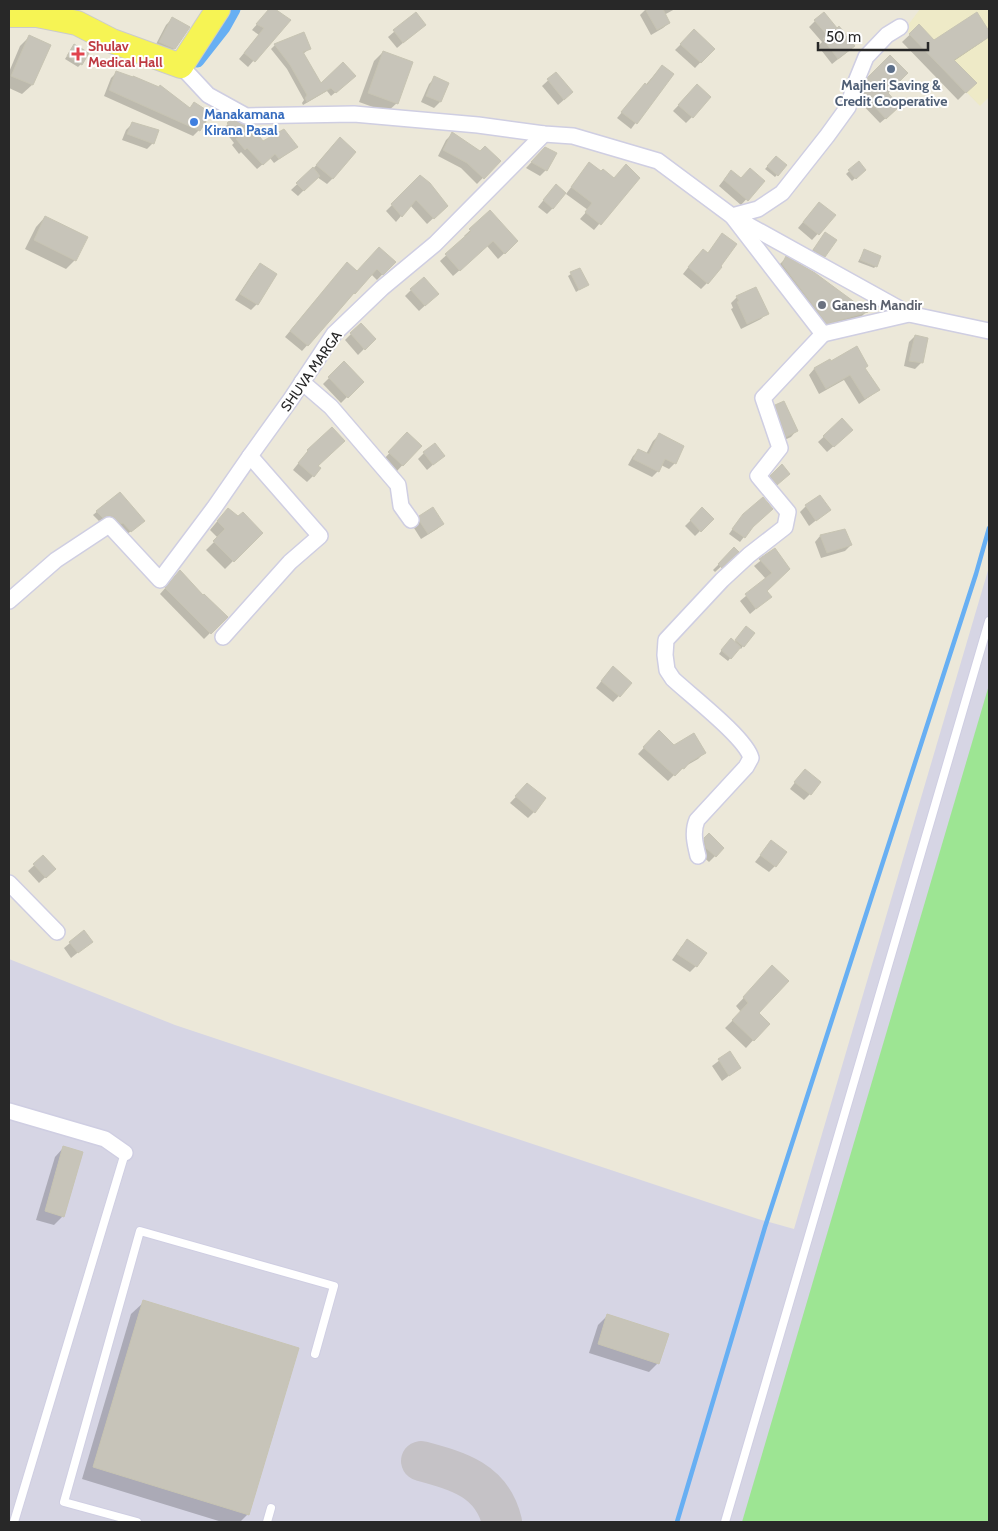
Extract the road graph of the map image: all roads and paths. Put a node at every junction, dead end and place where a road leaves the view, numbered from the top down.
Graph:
1 (218, 9) edge
2 (9, 15) edge
3 (900, 27) dead end
4 (181, 66) junction
5 (544, 134) junction
6 (732, 216) junction
7 (909, 314) junction
8 (989, 331) edge
9 (823, 334) junction
10 (302, 382) junction
11 (250, 456) junction
12 (411, 520) dead end
13 (9, 601) edge
14 (989, 621) edge
15 (222, 636) dead end
16 (698, 856) dead end
17 (9, 883) edge
18 (57, 932) dead end
19 (9, 1110) edge
20 (125, 1153) joint
21 (315, 1354) dead end
22 (271, 1508) dead end
23 (14, 1522) edge
24 (136, 1522) edge
25 (267, 1522) edge
26 (725, 1522) edge

1 - 4 main road
2 - 4 main road
3 - 6 street
4 - 5 street
5 - 6 street
5 - 10 street, SHUVA MARGA
6 - 7 street
6 - 9 street
7 - 8 street
7 - 9 street
9 - 16 street
10 - 11 street, SHUVA MARGA
10 - 12 street
11 - 13 street, SHUVA MARGA
11 - 15 street
14 - 26 lane
17 - 18 street
19 - 20 street
20 - 23 lane
21 - 24 lane
22 - 25 lane

